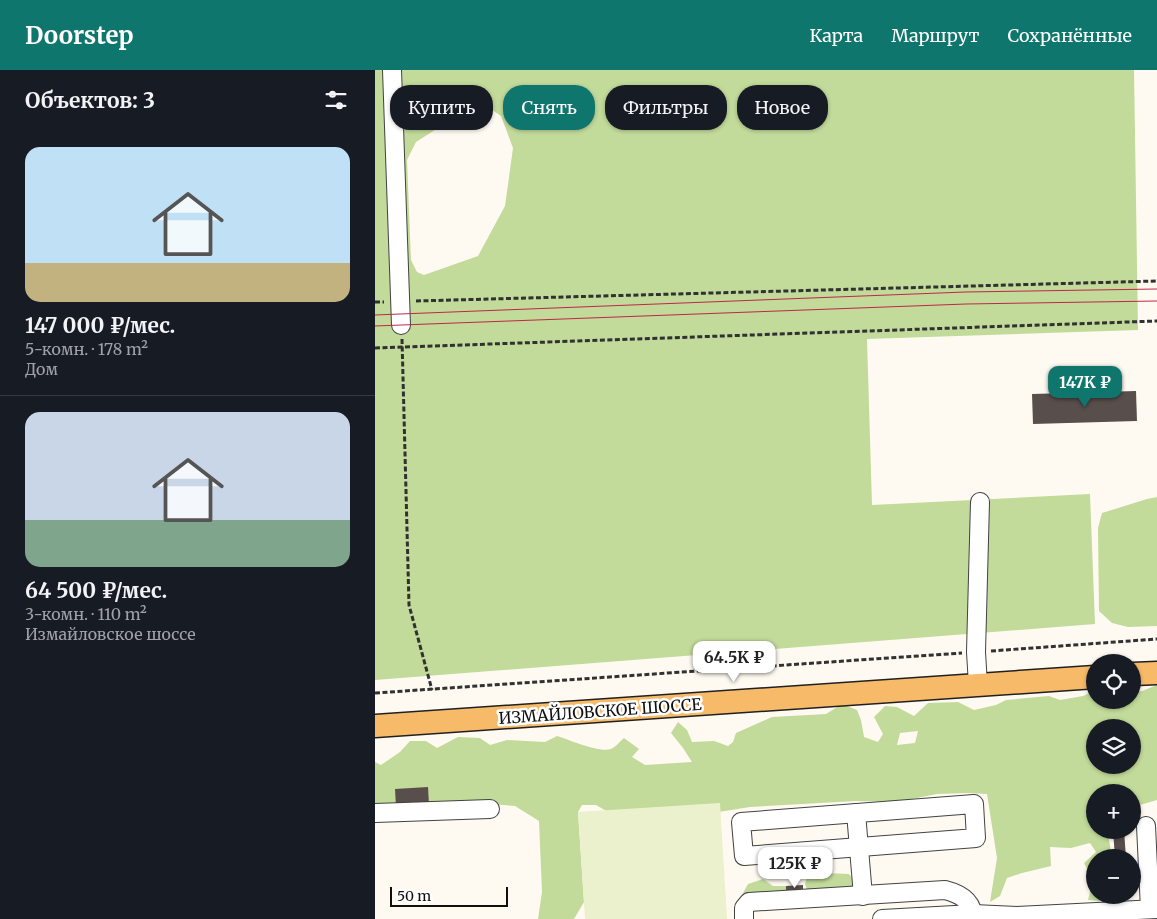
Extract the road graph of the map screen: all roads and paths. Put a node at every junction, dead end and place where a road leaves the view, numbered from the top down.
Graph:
1 (393, 70) edge
2 (1157, 281) edge
3 (401, 301) junction
4 (375, 302) edge
5 (1157, 321) edge
6 (401, 325) joint
7 (402, 347) junction
8 (375, 348) edge
9 (980, 502) dead end
10 (1157, 639) edge
11 (976, 652) junction
12 (1157, 673) edge
13 (1141, 674) edge
14 (1086, 678) edge
15 (978, 685) junction
16 (432, 690) junction
17 (375, 693) edge
18 (375, 726) edge
19 (490, 808) dead end
20 (375, 813) edge
21 (856, 813) junction
22 (1146, 826) dead end
23 (859, 847) junction
24 (863, 896) junction
25 (1155, 914) edge
26 (973, 916) edge
27 (1017, 917) edge
28 (744, 919) edge
29 (882, 919) edge

1 - 3 street
2 - 3 path
3 - 4 path
3 - 6 street
5 - 7 path
6 - 7 path
7 - 8 path
7 - 16 path
9 - 11 street
10 - 11 path
11 - 15 street
11 - 16 path
12 - 13 main road
14 - 15 main road, ИЗМАЙЛОВСКОЕ ШОССЕ
15 - 18 main road, ИЗМАЙЛОВСКОЕ ШОССЕ
16 - 17 path
19 - 20 street
21 - 23 street
21 - 23 street
21 - 23 street
22 - 25 street
23 - 24 street
24 - 26 street
24 - 28 street
25 - 27 street
26 - 27 street
26 - 29 street

